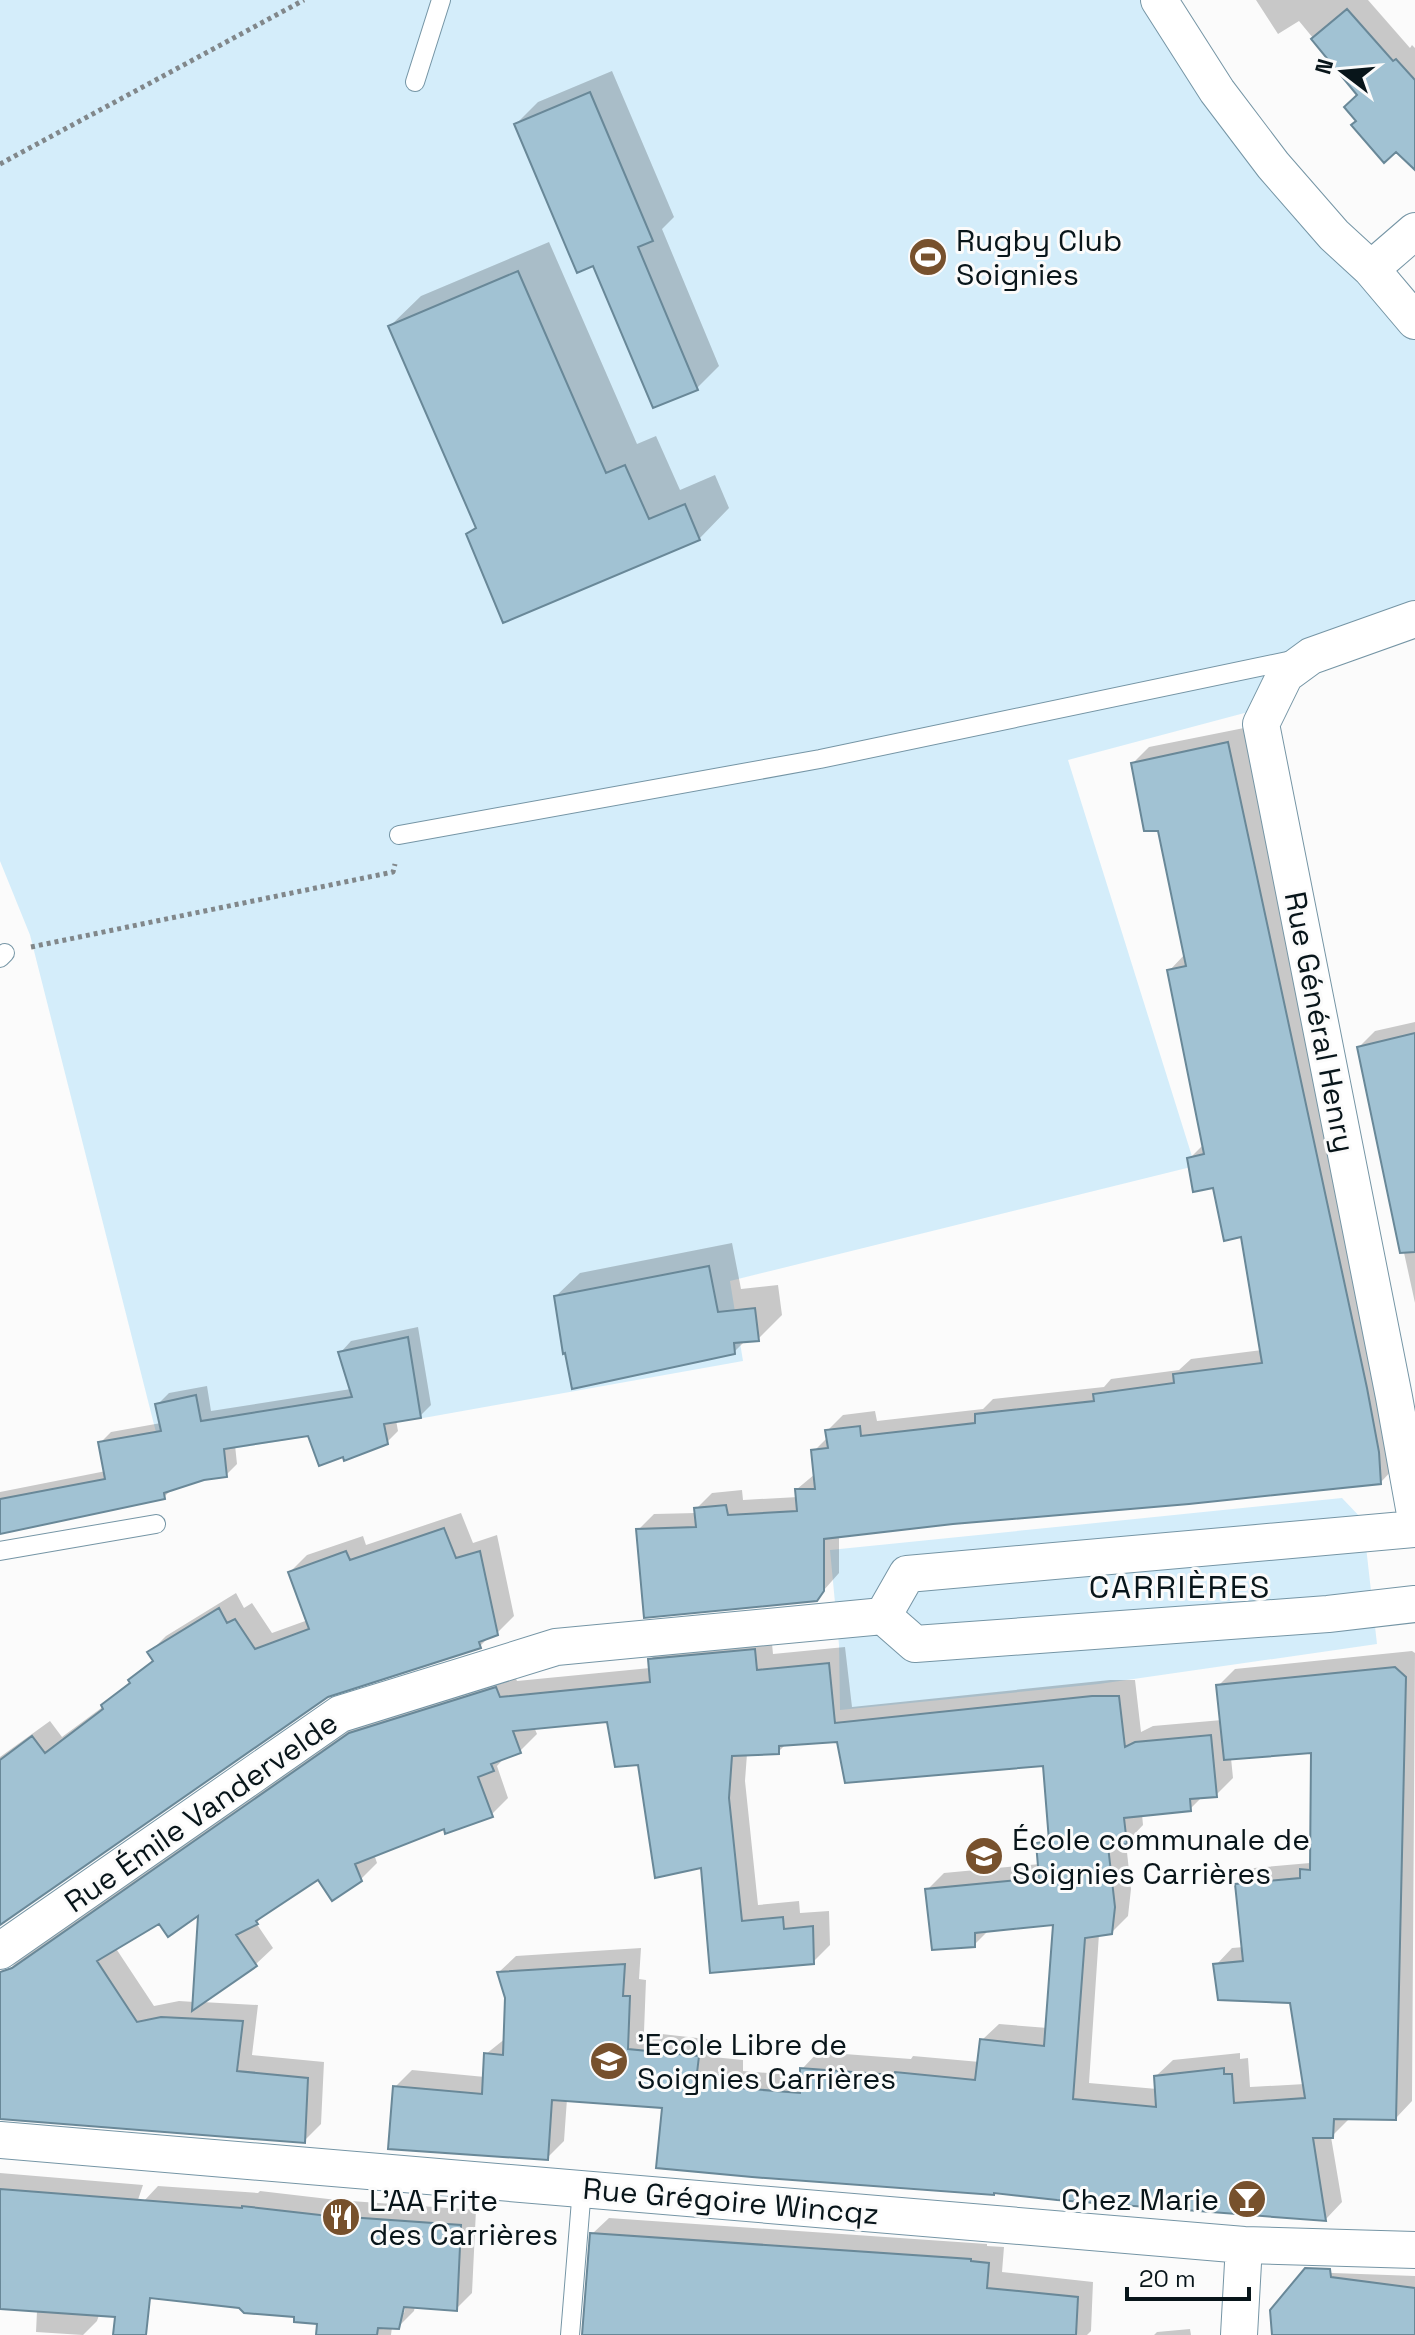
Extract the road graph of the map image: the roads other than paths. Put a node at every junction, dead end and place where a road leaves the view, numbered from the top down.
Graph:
1 (441, 0) edge
2 (1159, 0) edge
3 (415, 82) dead end
4 (1415, 231) edge
5 (1371, 269) junction
6 (1415, 321) edge
7 (1415, 619) edge
8 (1311, 656) junction
9 (399, 835) road end
10 (1414, 1511) edge
11 (156, 1524) dead end
12 (0, 1551) edge
13 (1415, 1604) edge
14 (883, 1616) junction
15 (0, 1951) edge
16 (0, 2140) edge
17 (582, 2188) junction
18 (1244, 2245) junction
19 (1415, 2250) edge
20 (570, 2335) edge
21 (1239, 2335) edge

1 - 3 lane
2 - 5 street
4 - 5 street
5 - 6 street
7 - 8 street, Rue Général Henry
8 - 9 lane
8 - 10 street, Rue Général Henry
10 - 14 street
11 - 12 lane
13 - 14 street
14 - 15 street, Rue Émile Vandervelde
16 - 17 street, Rue Grégoire Wincqz
17 - 18 street, Rue Grégoire Wincqz
17 - 20 lane
18 - 19 street, Rue Grégoire Wincqz
18 - 21 street

